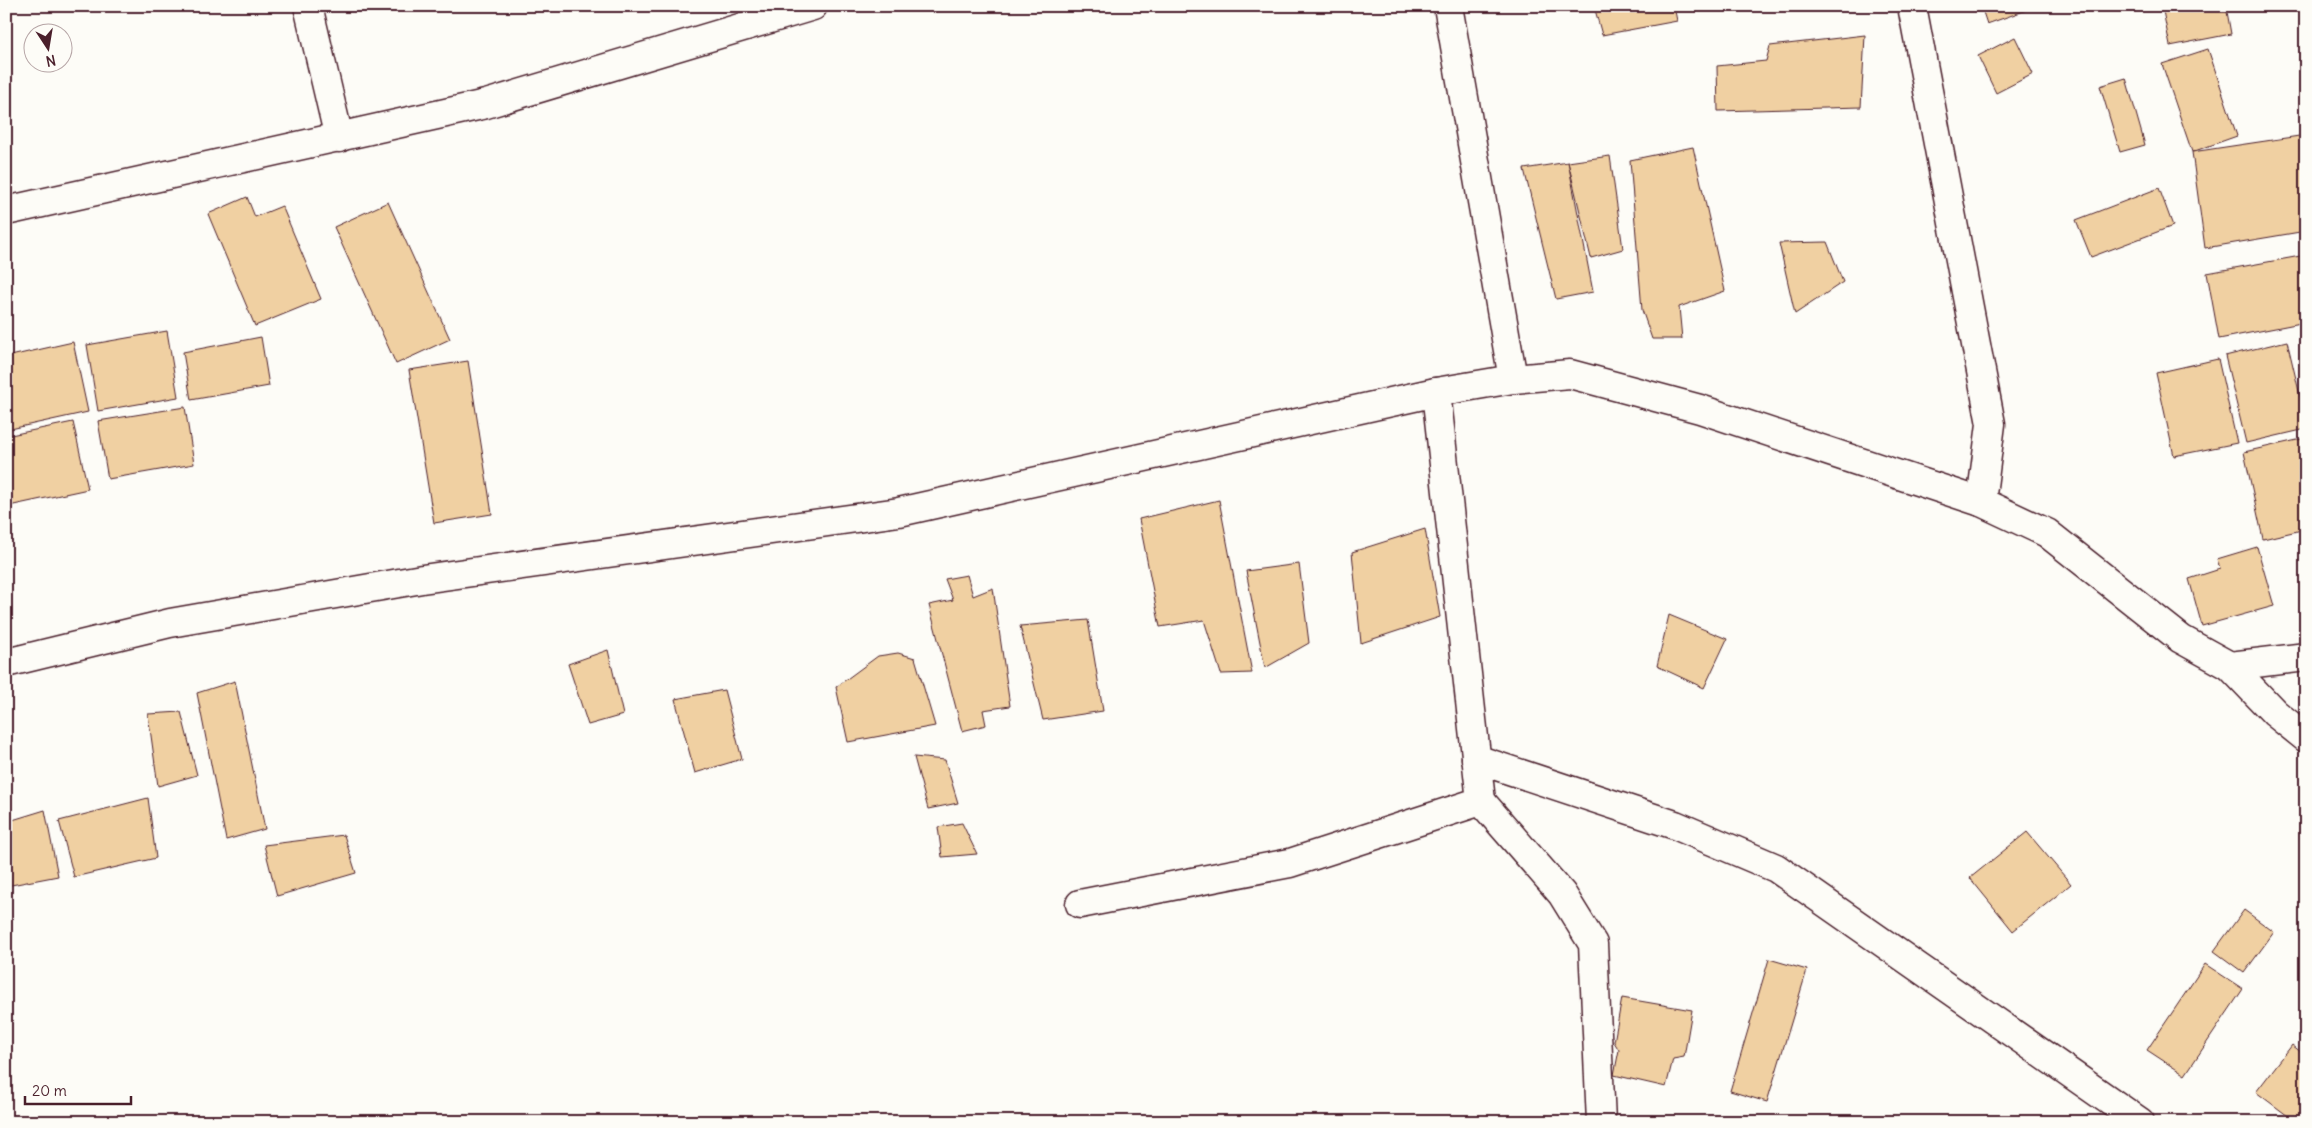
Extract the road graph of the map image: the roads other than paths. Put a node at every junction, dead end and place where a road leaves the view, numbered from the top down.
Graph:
1 (308, 6) edge
2 (814, 6) edge
3 (1448, 6) edge
4 (1912, 6) edge
5 (338, 138) junction
6 (6, 211) edge
7 (1513, 379) junction
8 (1436, 392) junction
9 (1981, 502) junction
10 (2306, 657) edge
11 (6, 663) edge
12 (2230, 666) junction
13 (2306, 738) edge
14 (1476, 760) junction
15 (1481, 801) junction
16 (1080, 904) dead end
17 (1601, 1122) edge
18 (2140, 1122) edge

1 - 5 street
2 - 5 street
3 - 7 street
4 - 9 street
5 - 6 street
7 - 8 street
7 - 9 street
8 - 11 street
8 - 14 street
9 - 12 street
10 - 12 street
12 - 13 street
14 - 15 street
14 - 18 street
15 - 16 street
15 - 17 street

